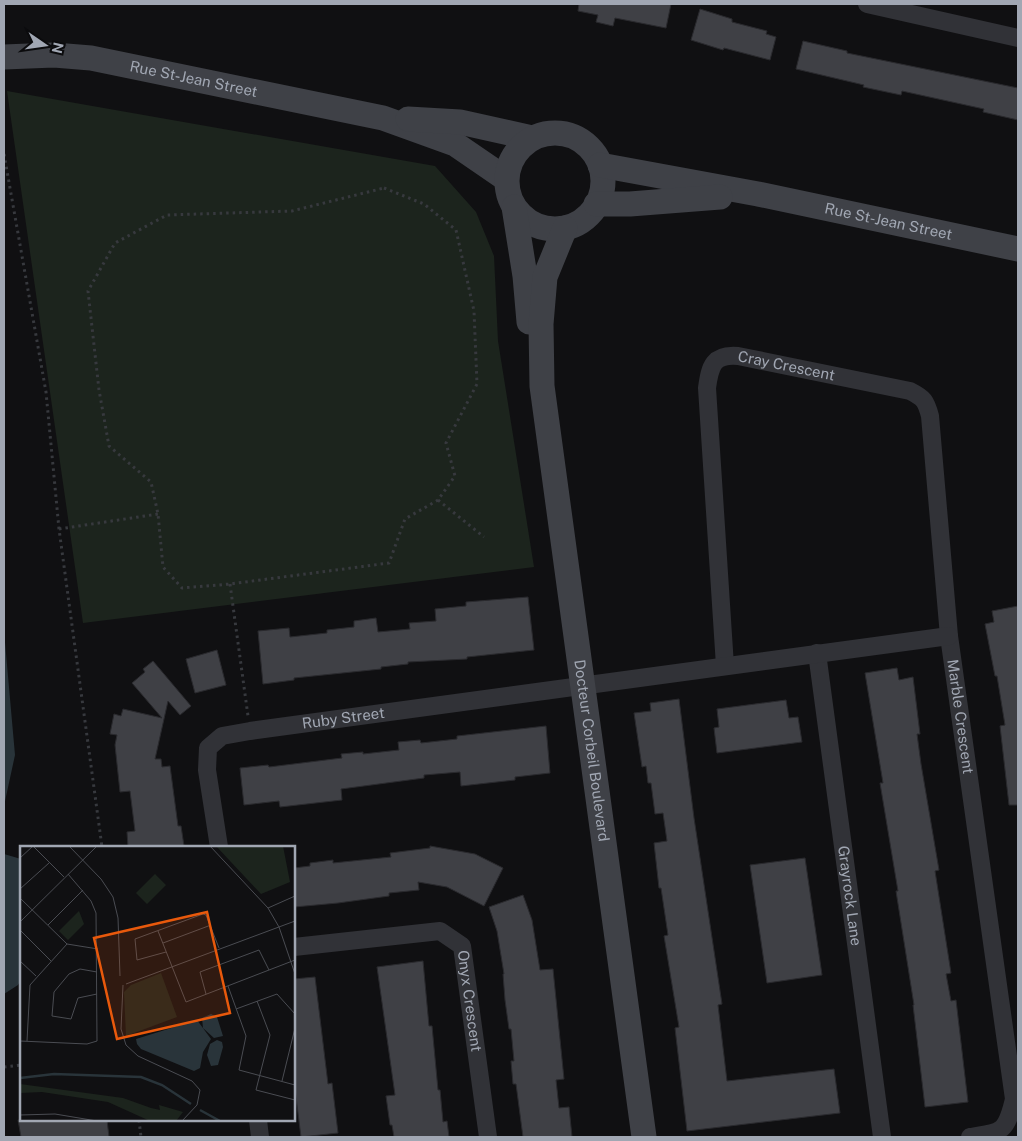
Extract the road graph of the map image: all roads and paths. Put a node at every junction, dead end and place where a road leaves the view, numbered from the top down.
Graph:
1 (867, 4) edge
2 (907, 9) edge
3 (1018, 38) edge
4 (4, 57) edge
5 (383, 118) junction
6 (532, 138) junction
7 (4, 154) edge
8 (600, 165) junction
9 (506, 179) junction
10 (758, 194) junction
11 (596, 204) junction
12 (514, 207) junction
13 (565, 228) junction
14 (1018, 249) edge
15 (541, 363) junction
16 (438, 500) junction
17 (158, 514) junction
18 (59, 529) junction
19 (484, 537) dead end
20 (230, 584) junction
21 (949, 636) junction
22 (816, 653) junction
23 (725, 666) junction
24 (582, 686) junction
25 (250, 731) junction
26 (102, 846) edge
27 (218, 846) edge
28 (295, 947) edge
29 (20, 1065) edge
30 (4, 1068) edge
31 (138, 1121) edge
32 (258, 1121) edge
33 (140, 1137) edge
34 (260, 1137) edge
35 (488, 1137) edge
36 (644, 1137) edge
37 (882, 1137) edge
38 (970, 1137) edge

1 - 2 street
2 - 3 street
4 - 5 main road, Rue St-Jean Street
5 - 6 main road, Rue St-Jean Street
5 - 9 main road, Rue St-Jean Street
6 - 8 main road, Rue St-Jean Street
6 - 9 main road
7 - 18 path
8 - 10 main road, Rue St-Jean Street
8 - 11 main road
9 - 12 main road
10 - 11 main road, Rue St-Jean Street
10 - 14 main road, Rue St-Jean Street
11 - 13 main road
12 - 13 main road
12 - 15 main road, Docteur Corbeil Boulevard
13 - 15 main road, Docteur Corbeil Boulevard
15 - 24 main road, Docteur Corbeil Boulevard
16 - 17 path
16 - 19 path
16 - 20 path
17 - 18 path
17 - 20 path
18 - 26 path
20 - 25 path
21 - 22 street
21 - 23 street, Cray Crescent
21 - 38 street, Marble Crescent
22 - 23 street
22 - 37 street, Grayrock Lane
23 - 24 street
24 - 25 street, Ruby Street
24 - 36 main road, Docteur Corbeil Boulevard
25 - 27 street, Ruby Street
28 - 35 street, Onyx Crescent
29 - 30 path
31 - 33 path
32 - 34 street

